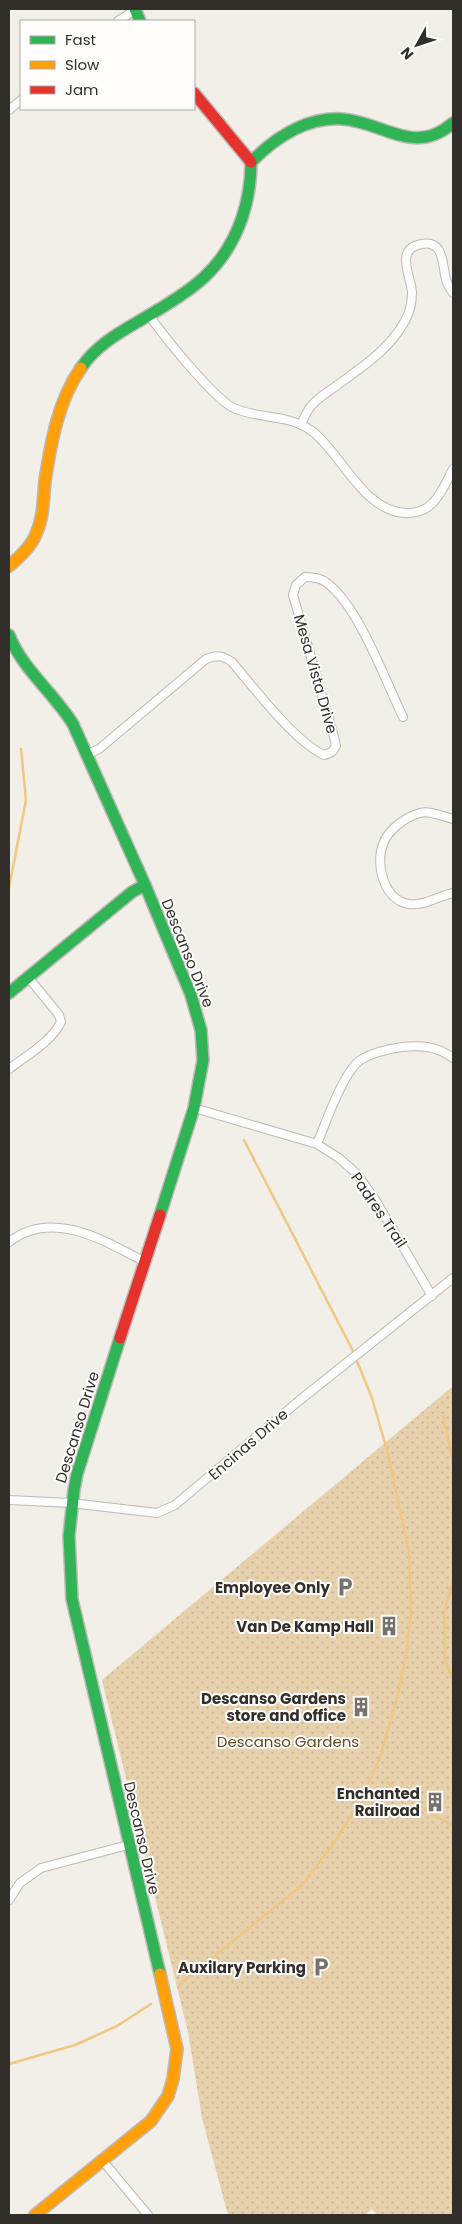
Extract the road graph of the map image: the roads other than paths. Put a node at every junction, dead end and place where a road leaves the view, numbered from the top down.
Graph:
1 (135, 9) edge
2 (119, 20) edge
3 (195, 94) edge
4 (20, 101) edge
5 (9, 110) edge
6 (453, 123) edge
7 (251, 162) junction
8 (453, 293) edge
9 (150, 315) junction
10 (300, 425) junction
11 (453, 470) edge
12 (9, 566) edge
13 (9, 635) edge
14 (403, 717) dead end
15 (86, 755) junction
16 (453, 819) edge
17 (145, 885) junction
18 (453, 893) edge
19 (28, 978) junction
20 (9, 994) edge
21 (453, 1058) edge
22 (9, 1069) edge
23 (194, 1108) junction
24 (317, 1144) junction
25 (9, 1242) edge
26 (146, 1262) junction
27 (453, 1278) edge
28 (432, 1296) junction
29 (9, 1500) edge
30 (70, 1503) junction
31 (128, 1845) junction
32 (9, 1900) edge
33 (102, 2160) junction
34 (35, 2215) edge
35 (148, 2215) edge

1 - 2 street
3 - 7 street
4 - 5 street
6 - 7 street
7 - 9 street
8 - 10 street
9 - 10 street
9 - 12 street
10 - 11 street
13 - 15 street, Descanso Drive
14 - 15 street, Mesa Vista Drive
15 - 17 street, Descanso Drive
16 - 18 street
17 - 19 street
17 - 23 street, Descanso Drive
19 - 20 street
19 - 22 street
21 - 24 street
23 - 24 street, Padres Trail
23 - 26 street, Descanso Drive
24 - 28 street, Padres Trail
25 - 26 street
26 - 30 street, Descanso Drive
27 - 28 street, Encinas Drive
28 - 30 street, Encinas Drive
29 - 30 street, Encinas Drive
30 - 31 street, Descanso Drive
31 - 32 street
31 - 33 street, Descanso Drive
33 - 34 street, Descanso Drive
33 - 35 street

